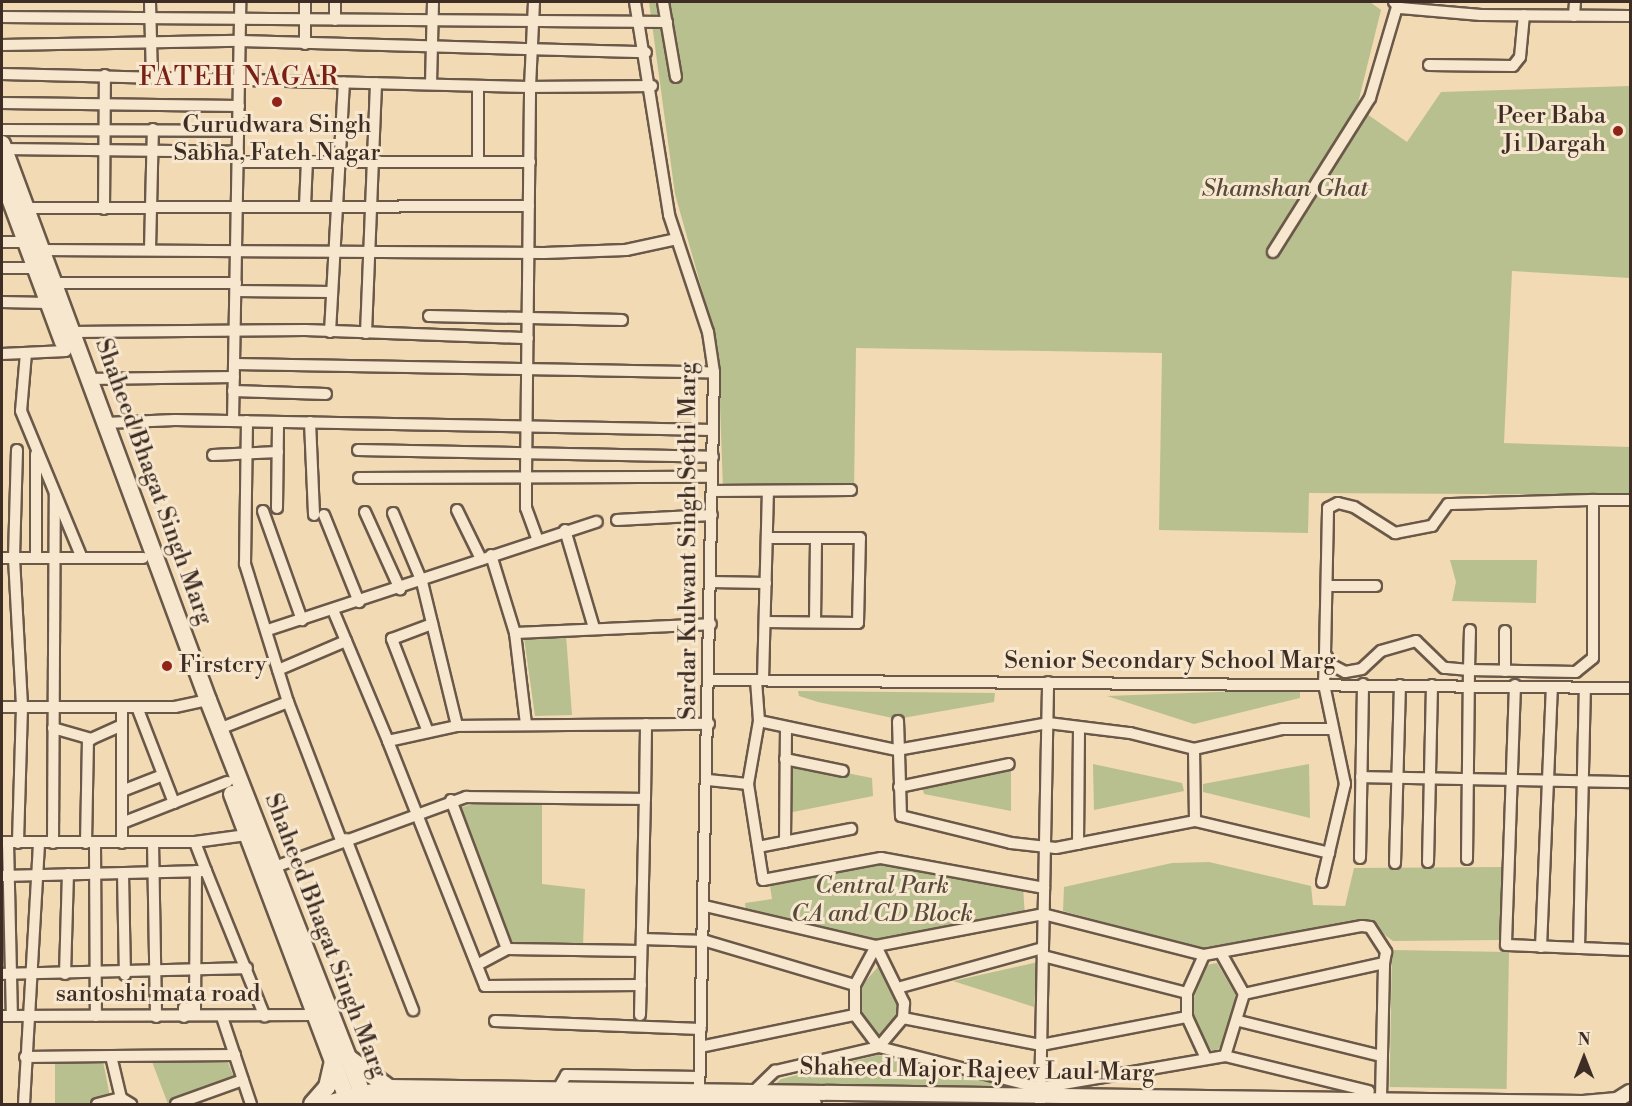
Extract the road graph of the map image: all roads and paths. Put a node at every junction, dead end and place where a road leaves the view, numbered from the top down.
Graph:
1 (150, 2) edge
2 (240, 2) edge
3 (305, 2) edge
4 (336, 2) edge
5 (433, 2) edge
6 (534, 2) edge
7 (635, 2) edge
8 (663, 2) edge
9 (1575, 2) edge
10 (1395, 4) edge
11 (1524, 15) junction
12 (1574, 16) junction
13 (1630, 16) edge
14 (2, 17) edge
15 (150, 18) junction
16 (240, 19) junction
17 (305, 20) junction
18 (335, 20) junction
19 (432, 22) junction
20 (667, 22) junction
21 (534, 23) junction
22 (640, 23) junction
23 (240, 41) junction
24 (151, 43) junction
25 (305, 44) junction
26 (2, 45) edge
27 (432, 50) junction
28 (532, 50) junction
29 (645, 52) junction
30 (1429, 65) dead end
31 (2, 74) edge
32 (105, 75) junction
33 (152, 76) junction
34 (676, 77) dead end
35 (239, 78) junction
36 (345, 82) junction
37 (376, 83) junction
38 (431, 84) junction
39 (478, 86) junction
40 (652, 86) junction
41 (530, 87) junction
42 (2, 103) edge
43 (105, 105) junction
44 (239, 106) junction
45 (153, 129) junction
46 (2, 130) edge
47 (105, 130) junction
48 (238, 130) junction
49 (2, 146) edge
50 (105, 151) junction
51 (153, 152) junction
52 (238, 157) junction
53 (372, 160) junction
54 (307, 161) junction
55 (342, 161) junction
56 (478, 161) junction
57 (530, 162) junction
58 (2, 177) edge
59 (13, 204) edge
60 (238, 204) junction
61 (305, 206) junction
62 (370, 206) junction
63 (529, 206) junction
64 (336, 207) junction
65 (104, 208) junction
66 (153, 208) junction
67 (677, 239) junction
68 (2, 242) edge
69 (26, 242) junction
70 (150, 249) junction
71 (233, 249) junction
72 (41, 250) junction
73 (333, 250) junction
74 (369, 251) junction
75 (1273, 252) dead end
76 (529, 253) junction
77 (2, 268) edge
78 (36, 268) junction
79 (54, 284) junction
80 (236, 287) junction
81 (331, 292) junction
82 (2, 302) edge
83 (48, 303) junction
84 (429, 316) dead end
85 (528, 316) junction
86 (622, 320) dead end
87 (71, 332) junction
88 (235, 332) junction
89 (330, 332) junction
90 (366, 333) junction
91 (528, 338) junction
92 (66, 351) junction
93 (26, 353) junction
94 (2, 354) edge
95 (234, 364) junction
96 (527, 369) junction
97 (714, 372) junction
98 (234, 377) junction
99 (88, 379) junction
100 (233, 391) junction
101 (326, 394) dead end
102 (233, 421) junction
103 (247, 421) junction
104 (278, 422) junction
105 (310, 422) junction
106 (105, 423) junction
107 (526, 426) junction
108 (713, 430) junction
109 (36, 448) junction
110 (17, 450) dead end
111 (358, 450) dead end
112 (243, 452) junction
113 (278, 452) junction
114 (526, 454) junction
115 (213, 455) dead end
116 (712, 457) junction
117 (526, 476) junction
118 (712, 477) junction
119 (359, 478) dead end
120 (851, 490) dead end
121 (712, 491) junction
122 (768, 492) junction
123 (55, 494) junction
124 (1593, 500) junction
125 (1630, 500) edge
126 (277, 508) dead end
127 (457, 510) dead end
128 (263, 512) dead end
129 (365, 512) dead end
130 (393, 513) dead end
131 (712, 515) junction
132 (617, 520) dead end
133 (597, 522) dead end
134 (565, 530) junction
135 (537, 538) junction
136 (767, 538) junction
137 (816, 538) junction
138 (486, 557) junction
139 (2, 558) edge
140 (14, 558) junction
141 (36, 558) junction
142 (57, 558) junction
143 (82, 558) junction
144 (143, 558) junction
145 (422, 582) junction
146 (711, 582) junction
147 (766, 583) junction
148 (1327, 585) junction
149 (1376, 586) dead end
150 (400, 589) junction
151 (359, 602) junction
152 (333, 610) junction
153 (302, 620) junction
154 (765, 622) junction
155 (815, 622) junction
156 (432, 624) junction
157 (711, 624) junction
158 (594, 628) junction
159 (268, 630) junction
160 (1470, 630) dead end
161 (1505, 631) dead end
162 (515, 633) junction
163 (346, 641) junction
164 (1325, 654) junction
165 (278, 670) junction
166 (1469, 670) junction
167 (1505, 671) junction
168 (710, 680) junction
169 (759, 680) junction
170 (1048, 682) junction
171 (1324, 684) junction
172 (1363, 684) junction
173 (1400, 685) junction
174 (1432, 685) junction
175 (1470, 685) junction
176 (1515, 685) junction
177 (1552, 687) junction
178 (1585, 688) junction
179 (1630, 688) edge
180 (203, 702) junction
181 (288, 702) junction
182 (2, 707) edge
183 (22, 707) junction
184 (54, 707) junction
185 (122, 707) junction
186 (137, 707) junction
187 (759, 721) junction
188 (898, 721) dead end
189 (1048, 723) junction
190 (526, 724) junction
191 (646, 724) junction
192 (709, 724) junction
193 (122, 725) junction
194 (457, 726) junction
195 (786, 727) junction
196 (1079, 727) junction
197 (53, 728) junction
198 (219, 729) junction
199 (1333, 729) junction
200 (429, 732) junction
201 (88, 739) junction
202 (388, 741) junction
203 (1194, 749) junction
204 (897, 750) junction
205 (785, 759) junction
206 (1009, 764) dead end
207 (843, 771) dead end
208 (163, 775) junction
209 (1361, 777) junction
210 (1397, 777) junction
211 (1431, 778) junction
212 (1468, 779) junction
213 (708, 780) junction
214 (1512, 780) junction
215 (1546, 780) junction
216 (1583, 781) junction
217 (227, 782) junction
218 (1630, 782) edge
219 (748, 784) junction
220 (899, 788) junction
221 (122, 791) junction
222 (645, 799) junction
223 (451, 801) junction
224 (174, 803) junction
225 (413, 812) junction
226 (1195, 820) junction
227 (122, 823) junction
228 (851, 829) dead end
229 (247, 835) junction
230 (343, 840) junction
231 (9, 842) edge
232 (153, 842) junction
233 (195, 842) junction
234 (785, 842) junction
235 (53, 843) junction
236 (91, 843) junction
237 (122, 843) junction
238 (39, 844) junction
239 (1078, 844) junction
240 (1045, 847) junction
241 (758, 848) junction
242 (1329, 853) junction
243 (1360, 858) dead end
244 (1467, 859) dead end
245 (1428, 862) dead end
246 (1395, 863) dead end
247 (272, 868) junction
248 (201, 871) junction
249 (96, 873) junction
250 (123, 873) junction
251 (153, 873) junction
252 (39, 874) junction
253 (68, 874) junction
254 (5, 876) edge
255 (1322, 882) dead end
256 (1044, 888) junction
257 (705, 906) junction
258 (1044, 914) junction
259 (642, 939) junction
260 (706, 941) junction
261 (876, 946) junction
262 (1541, 946) junction
263 (1579, 948) junction
264 (507, 949) junction
265 (1630, 950) edge
266 (642, 951) junction
267 (1043, 952) junction
268 (1204, 955) junction
269 (1222, 955) junction
270 (1384, 963) junction
271 (477, 964) junction
272 (247, 968) junction
273 (155, 972) junction
274 (35, 973) junction
275 (195, 973) junction
276 (7, 974) edge
277 (65, 974) junction
278 (96, 974) junction
279 (125, 975) junction
280 (641, 985) junction
281 (855, 985) junction
282 (901, 987) junction
283 (1187, 993) junction
284 (1244, 994) junction
285 (413, 1010) dead end
286 (315, 1014) junction
287 (640, 1015) dead end
288 (855, 1015) junction
289 (7, 1016) edge
290 (32, 1016) junction
291 (96, 1016) junction
292 (156, 1017) junction
293 (184, 1017) junction
294 (222, 1017) junction
295 (264, 1017) junction
296 (1187, 1017) junction
297 (903, 1018) junction
298 (495, 1021) dead end
299 (1239, 1021) junction
300 (701, 1029) junction
301 (1041, 1045) junction
302 (700, 1047) junction
303 (879, 1047) junction
304 (235, 1055) junction
305 (111, 1056) junction
306 (1204, 1056) junction
307 (1225, 1056) junction
308 (1382, 1056) junction
309 (25, 1057) junction
310 (340, 1059) junction
311 (243, 1080) junction
312 (388, 1087) junction
313 (755, 1090) junction
314 (1630, 1093) edge
315 (699, 1094) edge
316 (1375, 1094) junction
317 (1040, 1096) edge
318 (121, 1098) junction
319 (994, 1100) edge
320 (358, 1101) edge
321 (414, 1101) edge
322 (1398, 1101) edge
323 (604, 1103) edge
324 (24, 1104) edge
325 (97, 1104) edge
326 (131, 1104) edge
327 (176, 1104) edge
328 (251, 1104) edge
329 (312, 1104) edge
330 (323, 1104) edge
331 (814, 1104) edge
332 (1627, 1104) edge

1 - 15 street
2 - 16 street
3 - 17 street
4 - 18 street
5 - 19 street
6 - 21 street
7 - 22 street, Sardar Kulwant Singh Sethi Marg
8 - 20 street
9 - 12 street
10 - 11 street
10 - 75 street
11 - 12 street
11 - 30 street
12 - 13 street
14 - 15 street
15 - 16 street
15 - 24 street
16 - 17 street
16 - 23 street
17 - 18 street
17 - 25 street
18 - 19 street
19 - 21 street
19 - 27 street
20 - 22 street
20 - 34 street
21 - 22 street
21 - 28 street
22 - 29 street, Sardar Kulwant Singh Sethi Marg
23 - 24 street
23 - 25 street
23 - 35 street
24 - 26 street
24 - 33 street
25 - 27 street
27 - 28 street
27 - 38 street
28 - 29 street
28 - 41 street
29 - 40 street, Sardar Kulwant Singh Sethi Marg
31 - 32 street
32 - 33 street
32 - 43 street
33 - 35 street
35 - 36 street
35 - 44 street
36 - 37 street
36 - 55 street
37 - 38 street
37 - 53 street
38 - 39 street
39 - 41 street
39 - 56 street
40 - 41 street
40 - 67 street, Sardar Kulwant Singh Sethi Marg
41 - 57 street
42 - 43 street
43 - 44 street
43 - 47 street
44 - 48 street
45 - 47 street
45 - 48 street
45 - 51 street
46 - 47 street
47 - 50 street
48 - 52 street
49 - 50 street
49 - 59 main road, Shaheed Bhagat Singh Marg
50 - 51 street
50 - 65 street
51 - 52 street
51 - 66 street
52 - 54 street
52 - 60 street
53 - 55 street
53 - 56 street
53 - 62 street
54 - 55 street
54 - 61 street
55 - 64 street
56 - 57 street
57 - 63 street
58 - 59 main road, Shaheed Bhagat Singh Marg
59 - 65 street
59 - 69 main road, Shaheed Bhagat Singh Marg
59 - 72 main road, Shaheed Bhagat Singh Marg
60 - 61 street
60 - 66 street
60 - 71 street
61 - 64 street
62 - 63 street
62 - 64 street
62 - 74 street
63 - 76 street
64 - 73 street
65 - 66 street
66 - 70 street
67 - 76 street
67 - 97 street, Sardar Kulwant Singh Sethi Marg
68 - 69 street
69 - 78 main road, Shaheed Bhagat Singh Marg
70 - 71 street
70 - 72 street
71 - 73 street
71 - 80 street
72 - 79 main road, Shaheed Bhagat Singh Marg
73 - 74 street
73 - 81 street
74 - 76 street
74 - 90 street
76 - 85 street
77 - 78 street
78 - 83 main road, Shaheed Bhagat Singh Marg
79 - 80 street
79 - 87 main road, Shaheed Bhagat Singh Marg
80 - 81 street
80 - 88 street
81 - 89 street
82 - 83 street
83 - 92 main road, Shaheed Bhagat Singh Marg
84 - 85 street
85 - 86 street
85 - 91 street
87 - 88 street
87 - 99 main road, Shaheed Bhagat Singh Marg
88 - 89 street
88 - 95 street
89 - 90 street
90 - 91 street
91 - 96 street
92 - 93 street
92 - 144 main road, Shaheed Bhagat Singh Marg
93 - 94 street
93 - 109 street
95 - 96 street
95 - 98 street
96 - 97 street
96 - 107 street
97 - 108 street, Sardar Kulwant Singh Sethi Marg
98 - 99 street
98 - 100 street
99 - 106 main road, Shaheed Bhagat Singh Marg
100 - 101 street
100 - 102 street
102 - 103 street
102 - 106 street
103 - 104 street
103 - 112 street
104 - 105 street
104 - 113 street
105 - 107 street
105 - 151 street
106 - 180 main road, Shaheed Bhagat Singh Marg
107 - 108 street
107 - 114 street
108 - 116 street, Sardar Kulwant Singh Sethi Marg
109 - 123 street
109 - 141 street
110 - 140 street
111 - 114 street
112 - 113 street
112 - 115 street
112 - 159 street
113 - 126 street
114 - 116 street
114 - 117 street
116 - 118 street, Sardar Kulwant Singh Sethi Marg
117 - 118 street
117 - 119 street
117 - 135 street
118 - 121 street, Sardar Kulwant Singh Sethi Marg
120 - 122 street
121 - 122 street
121 - 131 street, Sardar Kulwant Singh Sethi Marg
122 - 136 street
123 - 142 street
123 - 143 street
124 - 125 street
124 - 148 street
124 - 167 street
127 - 138 street
128 - 153 street
129 - 150 street
130 - 145 street
131 - 132 street
131 - 146 street, Sardar Kulwant Singh Sethi Marg
133 - 134 street
134 - 135 street
134 - 158 street
135 - 138 street
136 - 137 street
136 - 147 street
137 - 155 street
137 - 155 street
138 - 145 street
138 - 162 street
139 - 140 street
140 - 141 street
140 - 183 street
141 - 142 street
142 - 143 street
142 - 184 street
143 - 144 street
144 - 180 main road, Shaheed Bhagat Singh Marg
145 - 150 street
145 - 156 street
146 - 147 street
146 - 157 street, Sardar Kulwant Singh Sethi Marg
147 - 154 street
148 - 149 street
148 - 164 street
150 - 151 street
151 - 152 street
152 - 153 street
152 - 163 street
153 - 159 street
154 - 155 street
154 - 169 street
156 - 194 street
156 - 200 street
157 - 158 street
157 - 168 street, Sardar Kulwant Singh Sethi Marg
158 - 162 street
159 - 165 street
160 - 166 street
161 - 167 street
162 - 190 street
163 - 165 street
163 - 202 street
164 - 166 street
164 - 171 street
165 - 181 street
166 - 167 street
166 - 175 street
168 - 169 street, Senior Secondary School Marg
168 - 192 street, Sardar Kulwant Singh Sethi Marg
169 - 170 street, Senior Secondary School Marg
169 - 187 street
170 - 171 street, Senior Secondary School Marg
170 - 189 street
171 - 172 street, Senior Secondary School Marg
171 - 199 street
172 - 173 street, Senior Secondary School Marg
172 - 209 street
173 - 174 street, Senior Secondary School Marg
173 - 210 street
174 - 175 street, Senior Secondary School Marg
174 - 211 street
175 - 176 street, Senior Secondary School Marg
175 - 212 street
176 - 177 street, Senior Secondary School Marg
176 - 214 street
177 - 178 street, Senior Secondary School Marg
177 - 215 street
178 - 179 street, Senior Secondary School Marg
178 - 216 street
180 - 186 street
180 - 198 main road, Shaheed Bhagat Singh Marg
180 - 217 main road, Shaheed Bhagat Singh Marg
181 - 198 street
181 - 230 street
182 - 183 street
183 - 184 street
183 - 231 street
184 - 185 street
184 - 197 street
185 - 186 street
185 - 193 street
186 - 208 street
187 - 195 street
187 - 219 street
188 - 204 street
189 - 196 street
189 - 204 street
189 - 240 street
190 - 191 street
190 - 194 street
191 - 192 street
191 - 222 street
192 - 213 street, Sardar Kulwant Singh Sethi Marg
193 - 201 street
193 - 221 street
194 - 200 street
195 - 204 street
195 - 205 street
196 - 203 street
196 - 239 street
197 - 201 street
197 - 235 street
198 - 247 main road, Shaheed Bhagat Singh Marg
199 - 203 street
199 - 242 street
200 - 202 street
201 - 236 street
202 - 225 street
203 - 226 street
204 - 220 street
205 - 207 street
205 - 234 street
206 - 220 street
208 - 221 street
208 - 224 street
209 - 210 street
209 - 243 street
210 - 211 street
210 - 246 street
211 - 212 street
211 - 245 street
212 - 214 street
212 - 244 street
213 - 219 street
213 - 257 street, Sardar Kulwant Singh Sethi Marg
214 - 215 street
214 - 262 street
215 - 216 street
215 - 262 street
216 - 218 street
216 - 263 street
217 - 224 street
217 - 229 main road, Shaheed Bhagat Singh Marg
219 - 241 street
220 - 240 street
221 - 227 street
222 - 223 street
222 - 259 street
223 - 225 street
223 - 264 street
224 - 227 street
225 - 230 street
225 - 271 street
226 - 239 street
226 - 242 street
227 - 237 street
228 - 234 street
229 - 233 street
229 - 286 main road, Shaheed Bhagat Singh Marg
230 - 247 street
230 - 285 street
231 - 238 street
231 - 254 street
232 - 233 street
232 - 237 street
232 - 251 street
233 - 248 street
234 - 241 street
235 - 236 street
235 - 238 street
236 - 237 street
236 - 249 street
238 - 252 street
239 - 240 street
240 - 256 street
241 - 256 street
242 - 255 street
247 - 310 main road, Shaheed Bhagat Singh Marg
248 - 251 street
248 - 272 street
248 - 275 street
249 - 250 street
249 - 253 street
249 - 278 street
250 - 251 street
250 - 279 street
251 - 273 street
252 - 253 street
252 - 254 street
252 - 274 street
253 - 277 street
254 - 276 street
256 - 258 street
257 - 260 street, Sardar Kulwant Singh Sethi Marg
257 - 261 street
258 - 261 street
258 - 267 street
258 - 268 street
259 - 260 street
259 - 266 street
260 - 281 street
260 - 300 street, Sardar Kulwant Singh Sethi Marg
261 - 281 street
261 - 282 street
262 - 263 street
263 - 265 street
264 - 266 street
264 - 271 street
266 - 280 street
267 - 282 street
267 - 283 street
267 - 301 street
268 - 269 street
268 - 283 street
269 - 270 street
269 - 284 street
270 - 284 street
270 - 308 street
271 - 280 street
272 - 275 street
272 - 295 street
273 - 275 street
273 - 279 street
273 - 292 street
274 - 276 street
274 - 277 street
274 - 290 street
275 - 293 street
276 - 289 street
277 - 278 street
278 - 279 street
278 - 291 street
280 - 287 street
281 - 288 street
282 - 297 street
283 - 296 street
284 - 299 street
286 - 295 street, santoshi mata road
286 - 310 main road, Shaheed Bhagat Singh Marg
288 - 302 street
288 - 303 street
289 - 290 street, santoshi mata road
290 - 291 street, santoshi mata road
290 - 309 street
291 - 292 street, santoshi mata road
292 - 293 street, santoshi mata road
293 - 294 street, santoshi mata road
294 - 295 street, santoshi mata road
294 - 304 street
296 - 301 street
296 - 306 street
297 - 301 street
297 - 303 street
298 - 300 street
299 - 307 street
299 - 308 street
300 - 302 street, Sardar Kulwant Singh Sethi Marg
301 - 317 street
302 - 315 street, Sardar Kulwant Singh Sethi Marg
303 - 313 street
303 - 317 street
304 - 305 street
304 - 311 street
305 - 309 street
305 - 318 street
306 - 307 street
306 - 317 street
307 - 316 street
308 - 316 street
309 - 324 street
310 - 312 main road
310 - 320 main road, Shaheed Bhagat Singh Marg
310 - 329 main road
311 - 327 street
311 - 328 street
312 - 315 street, Shaheed Major Rajeev Laul Marg
312 - 320 street, Shaheed Major Rajeev Laul Marg
313 - 315 street, Shaheed Major Rajeev Laul Marg
313 - 319 street, Shaheed Major Rajeev Laul Marg
314 - 322 street, Shaheed Major Rajeev Laul Marg
314 - 332 street
315 - 323 street, Shaheed Major Rajeev Laul Marg
315 - 331 street, Shaheed Major Rajeev Laul Marg
316 - 317 street, Shaheed Major Rajeev Laul Marg
316 - 322 street, Shaheed Major Rajeev Laul Marg
317 - 319 street, Shaheed Major Rajeev Laul Marg
318 - 325 street
318 - 326 street
320 - 321 street, Shaheed Major Rajeev Laul Marg
320 - 330 street, Shaheed Major Rajeev Laul Marg
321 - 323 street, Shaheed Major Rajeev Laul Marg

